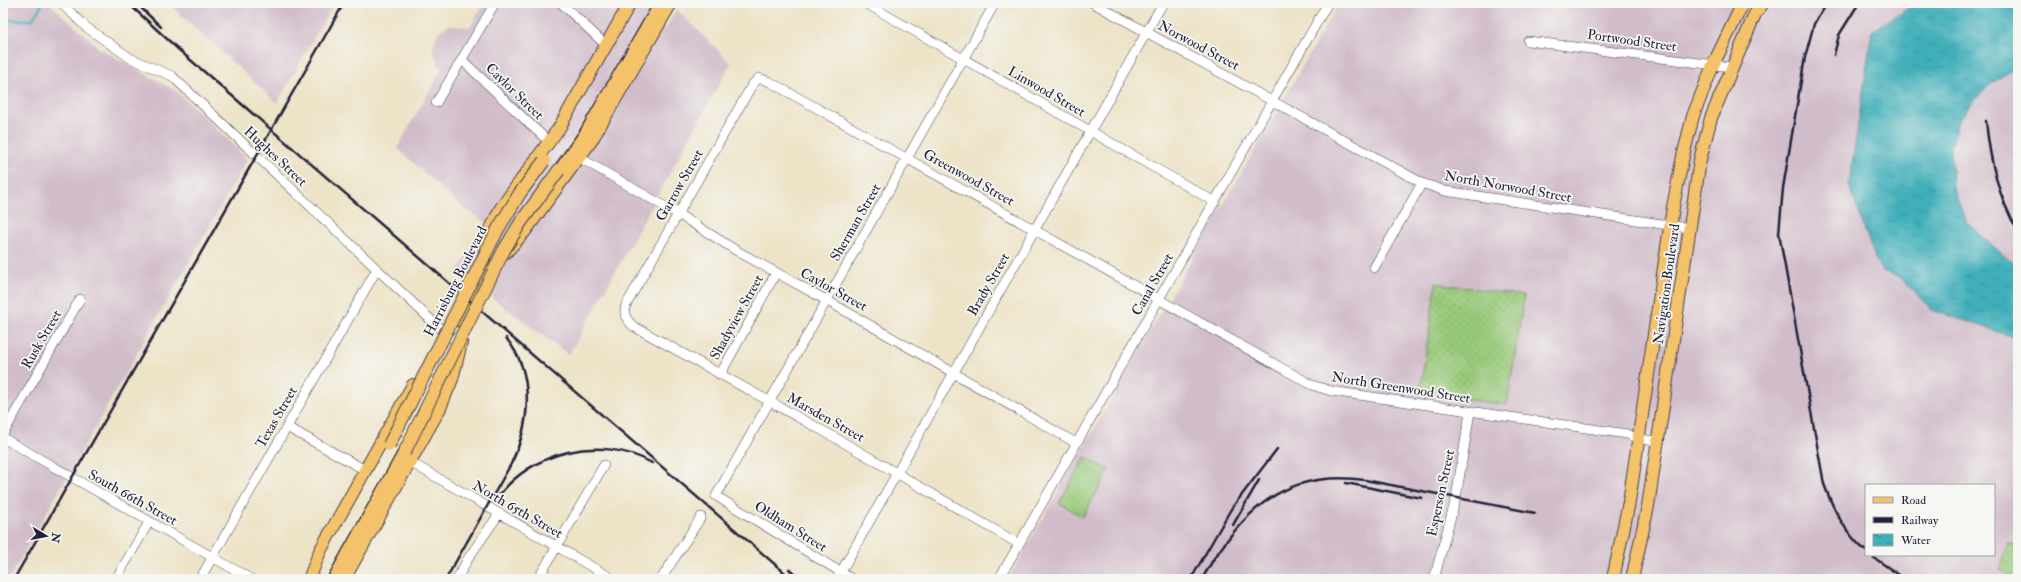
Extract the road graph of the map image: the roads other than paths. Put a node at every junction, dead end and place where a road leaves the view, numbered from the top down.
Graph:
1 (61, 3) edge
2 (495, 3) edge
3 (561, 3) edge
4 (630, 3) edge
5 (640, 3) edge
6 (662, 3) edge
7 (671, 3) edge
8 (865, 3) edge
9 (995, 3) edge
10 (1093, 3) edge
11 (1163, 3) edge
12 (1328, 3) edge
13 (1743, 3) edge
14 (1763, 3) edge
15 (1146, 33) junction
16 (1528, 41) dead end
17 (607, 46) junction
18 (963, 59) junction
19 (462, 60) junction
20 (1713, 65) junction
21 (1731, 67) junction
22 (764, 79) joint
23 (1272, 99) junction
24 (436, 103) dead end
25 (1091, 132) junction
26 (549, 142) junction
27 (580, 158) junction
28 (907, 158) junction
29 (1422, 183) junction
30 (1215, 202) junction
31 (678, 214) junction
32 (1670, 226) junction
33 (1688, 228) junction
34 (1036, 230) junction
35 (489, 233) junction
36 (511, 246) junction
37 (1374, 268) dead end
38 (377, 269) junction
39 (776, 273) junction
40 (80, 299) dead end
41 (826, 300) junction
42 (1160, 300) junction
43 (624, 313) joint
44 (447, 335) junction
45 (461, 344) junction
46 (954, 372) junction
47 (720, 375) junction
48 (769, 401) junction
49 (1470, 412) junction
50 (287, 426) junction
51 (3, 434) edge
52 (3, 438) edge
53 (1638, 439) junction
54 (1658, 441) junction
55 (1076, 443) junction
56 (407, 458) junction
57 (604, 464) dead end
58 (365, 470) junction
59 (897, 473) junction
60 (716, 496) joint
61 (1628, 502) junction
62 (1648, 506) junction
63 (499, 514) junction
64 (701, 517) dead end
65 (149, 522) junction
66 (1019, 544) junction
67 (556, 547) junction
68 (212, 557) junction
69 (839, 576) edge
70 (309, 578) edge
71 (116, 579) edge
72 (200, 579) edge
73 (251, 579) edge
74 (334, 579) edge
75 (344, 579) edge
76 (457, 579) edge
77 (538, 579) edge
78 (613, 579) edge
79 (661, 579) edge
80 (852, 579) edge
81 (999, 579) edge
82 (1434, 579) edge
83 (1613, 579) edge
84 (1632, 579) edge

1 - 38 street, Hughes Street
2 - 19 street
3 - 17 street
4 - 17 main road
5 - 70 main road, Harrisburg Boulevard, bridge
6 - 56 main road, bridge
7 - 27 main road
8 - 18 street, Linwood Street
9 - 18 street, Sherman Street
10 - 15 street, Norwood Street
11 - 15 street, Brady Street
12 - 23 street, Canal Street
13 - 20 main road, Navigation Boulevard
14 - 21 main road, Navigation Boulevard
15 - 23 street, Norwood Street
15 - 25 street, Brady Street
16 - 20 street, Portwood Street
17 - 26 main road
18 - 25 street, Linwood Street
18 - 28 street, Sherman Street
19 - 24 street
19 - 26 street, Caylor Street
20 - 21 street, Portwood Street
20 - 32 main road, Navigation Boulevard
21 - 33 main road, Navigation Boulevard
22 - 28 street, Greenwood Street
22 - 31 street, Garrow Street
23 - 29 street, North Norwood Street
23 - 30 street, Canal Street
25 - 30 street, Linwood Street
25 - 34 street, Brady Street
26 - 35 main road
27 - 31 street, Caylor Street
27 - 36 main road
28 - 34 street, Greenwood Street
28 - 41 street, Sherman Street
29 - 32 street, North Norwood Street
29 - 37 street
30 - 42 street, Canal Street
31 - 39 street, Caylor Street
31 - 43 street, Garrow Street
32 - 33 street, North Norwood Street
32 - 53 main road, Navigation Boulevard
33 - 54 main road, Navigation Boulevard
34 - 42 street, Greenwood Street
34 - 46 street, Brady Street
35 - 36 main road
35 - 44 main road
36 - 45 main road
38 - 44 street, Hughes Street
38 - 50 street, Texas Street
39 - 41 street, Caylor Street
39 - 47 street, Shadyview Street
40 - 51 street, Rusk Street
41 - 46 street, Caylor Street
41 - 48 street, Sherman Street
42 - 49 street, North Greenwood Street
42 - 55 street, Canal Street
43 - 47 street, Marsden Street
44 - 45 street, Hughes Street
44 - 58 main road
45 - 56 main road
46 - 55 street, Caylor Street
46 - 59 street, Brady Street
47 - 48 street, Marsden Street
48 - 59 street, Marsden Street
48 - 60 street, Sherman Street
49 - 53 street, North Greenwood Street
49 - 82 street, Esperson Street
50 - 58 street
50 - 68 street, Texas Street
52 - 65 street, South 66th Street
53 - 54 street, North Greenwood Street
53 - 61 main road, Navigation Boulevard
54 - 62 main road, Navigation Boulevard
55 - 66 street, Canal Street
56 - 63 street, North 65th Street
56 - 74 main road
56 - 75 main road
57 - 67 street
58 - 70 main road
59 - 66 street, Marsden Street
59 - 69 street, Brady Street
60 - 69 street, Oldham Street
61 - 62 main road
61 - 83 main road, Navigation Boulevard
62 - 84 main road, Navigation Boulevard
63 - 67 street, North 65th Street
63 - 76 street
64 - 79 street
65 - 68 street, South 66th Street
65 - 71 street
66 - 81 street, Canal Street
67 - 77 street
67 - 78 street, North 65th Street
68 - 72 street, Texas Street
68 - 73 street, South 66th Street
69 - 80 street, Oldham Street

